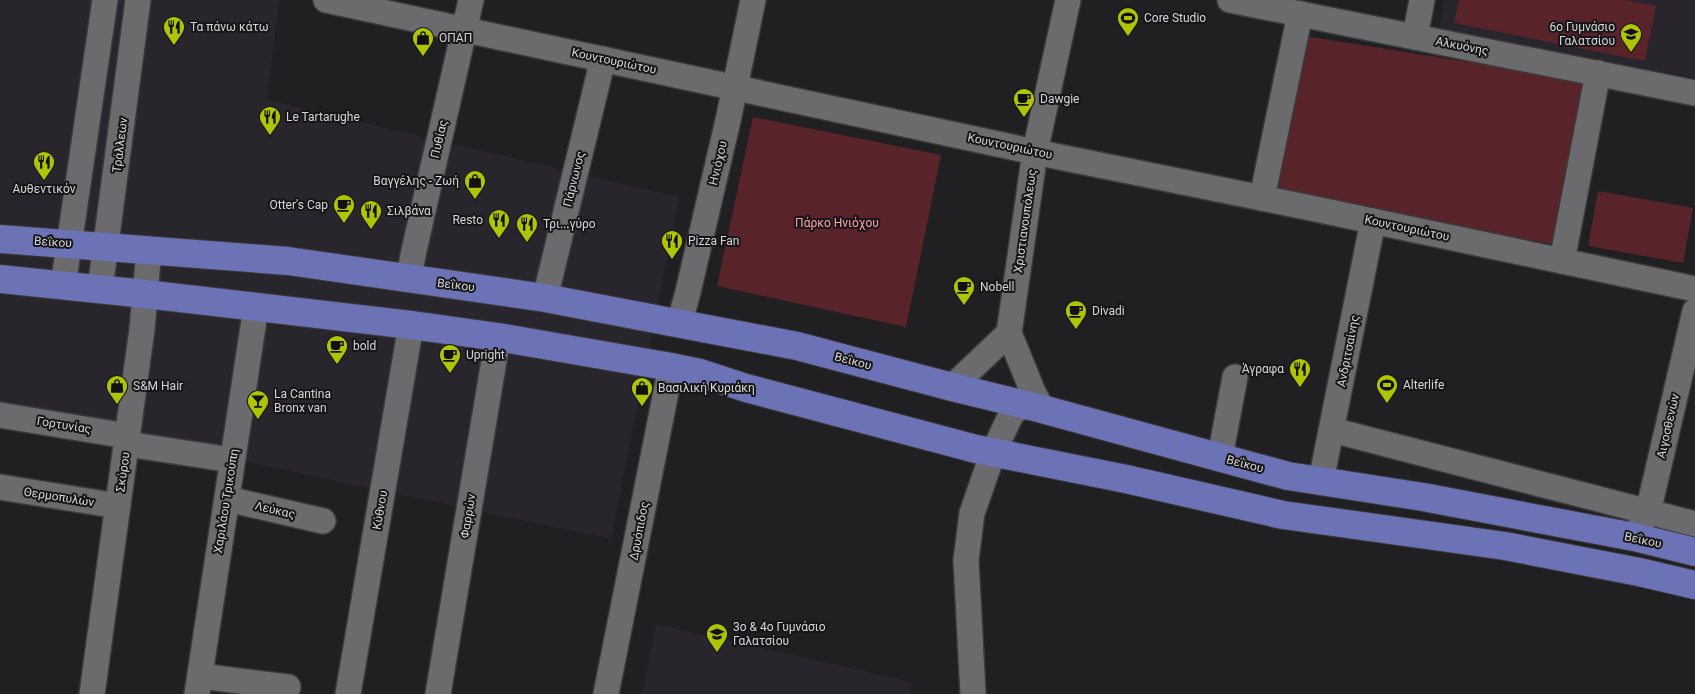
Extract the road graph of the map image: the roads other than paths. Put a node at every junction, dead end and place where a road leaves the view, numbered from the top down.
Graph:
1 (105, 0) edge
2 (138, 0) edge
3 (326, 0) edge
4 (472, 0) edge
5 (753, 0) edge
6 (1068, 0) edge
7 (1230, 0) edge
8 (1422, 0) edge
9 (1300, 14) junction
10 (464, 29) junction
11 (1414, 36) junction
12 (603, 59) junction
13 (1598, 73) junction
14 (735, 86) junction
15 (1695, 93) edge
16 (1035, 152) junction
17 (1262, 198) junction
18 (1373, 221) junction
19 (0, 239) edge
20 (70, 244) junction
21 (106, 246) junction
22 (149, 250) junction
23 (1562, 261) junction
24 (0, 279) edge
25 (409, 279) junction
26 (63, 286) junction
27 (100, 289) junction
28 (1695, 289) edge
29 (145, 294) junction
30 (545, 298) junction
31 (256, 307) junction
32 (1695, 311) edge
33 (679, 324) junction
34 (411, 325) junction
35 (1009, 333) junction
36 (498, 337) junction
37 (671, 367) junction
38 (1235, 378) dead end
39 (952, 387) junction
40 (1034, 407) junction
41 (0, 415) edge
42 (1332, 430) junction
43 (127, 440) junction
44 (993, 453) junction
45 (1220, 457) junction
46 (232, 460) junction
47 (1321, 481) junction
48 (0, 488) edge
49 (227, 499) junction
50 (118, 506) junction
51 (1648, 512) junction
52 (323, 521) dead end
53 (1695, 524) edge
54 (1634, 537) junction
55 (1695, 552) edge
56 (1695, 585) edge
57 (198, 685) edge
58 (288, 687) dead end
59 (92, 694) edge
60 (348, 694) edge
61 (438, 694) edge
62 (606, 694) edge
63 (973, 694) edge

1 - 20 street
2 - 21 street, Τράλλεων
3 - 10 street, Κουντουριώτου
4 - 10 street, Πυθίας
5 - 14 street, Ηνιόχου
6 - 16 street, Χριστιανουπόλεως
7 - 9 street, Αλκυόνης
8 - 11 street
9 - 11 street, Αλκυόνης
9 - 17 street
10 - 12 street, Κουντουριώτου
10 - 25 street, Πυθίας
11 - 13 street, Αλκυόνης
12 - 14 street, Κουντουριώτου
12 - 30 street, Πάρνωνος
13 - 15 street, Αλκυόνης
13 - 23 street
14 - 16 street, Κουντουριώτου
14 - 33 street, Ηνιόχου
16 - 17 street, Κουντουριώτου
16 - 35 street, Χριστιανουπόλεως
17 - 18 street, Κουντουριώτου
18 - 23 street, Κουντουριώτου
18 - 42 street, Ανδριτσαίνης
19 - 20 main road, Βεΐκου
20 - 21 main road, Βεΐκου
20 - 26 street
21 - 22 main road, Βεΐκου
21 - 27 street, Τράλλεων
22 - 25 main road, Βεΐκου
22 - 29 street, Σκύρου
23 - 28 street, Κουντουριώτου
24 - 26 main road
25 - 30 main road, Βεΐκου
26 - 27 main road
27 - 29 main road
29 - 31 main road
29 - 43 street, Σκύρου
30 - 33 main road, Βεΐκου
31 - 34 main road
31 - 46 street, Χαριλάου Τρικούπη
32 - 51 street, Αιγοσθενών
33 - 39 main road, Βεΐκου
34 - 36 main road
34 - 60 street, Κύθνου
35 - 39 street
35 - 40 street
36 - 37 main road
36 - 61 street, Φαρρών
37 - 44 main road
37 - 62 street, Δρυόπιδος
38 - 45 street
39 - 40 main road, Βεΐκου
40 - 44 street
40 - 45 main road, Βεΐκου
41 - 43 street, Γορτυνίας
42 - 47 street, Ανδριτσαίνης
42 - 51 street
43 - 46 street, Γορτυνίας
43 - 50 street, Σκύρου
44 - 56 main road
44 - 63 street
45 - 47 main road, Βεΐκου
46 - 49 street, Χαριλάου Τρικούπη
47 - 54 main road, Βεΐκου
48 - 50 street, Θερμοπυλών
49 - 52 street, Λεύκας
49 - 57 street, Χαριλάου Τρικούπη
50 - 59 street, Σκύρου
51 - 53 street
51 - 54 street, Αιγοσθενών
54 - 55 main road, Βεΐκου
57 - 58 street

